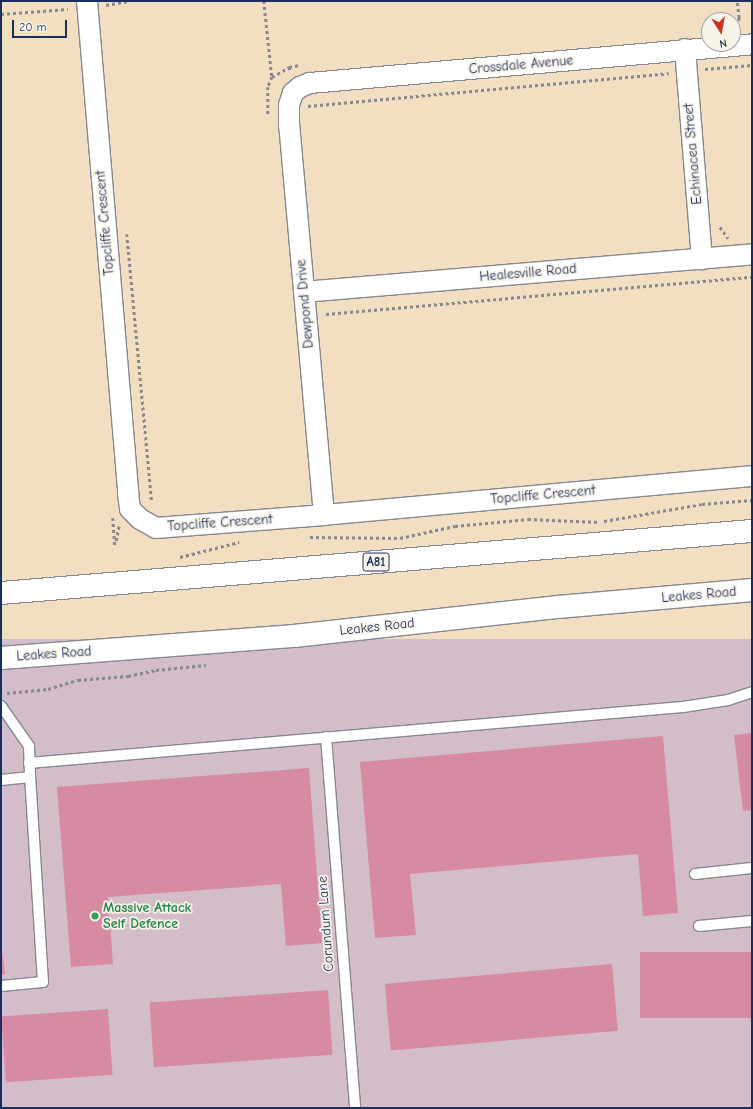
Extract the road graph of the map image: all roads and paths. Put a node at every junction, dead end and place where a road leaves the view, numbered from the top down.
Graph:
1 (87, 1) edge
2 (129, 1) edge
3 (264, 1) edge
4 (738, 1) edge
5 (68, 8) dead end
6 (108, 12) dead end
7 (1, 14) edge
8 (748, 35) edge
9 (685, 49) junction
10 (293, 93) joint
11 (269, 123) dead end
12 (720, 220) dead end
13 (127, 227) dead end
14 (752, 254) edge
15 (730, 256) junction
16 (702, 258) junction
17 (752, 277) edge
18 (733, 278) junction
19 (304, 292) junction
20 (326, 314) dead end
21 (752, 476) edge
22 (752, 500) edge
23 (157, 506) dead end
24 (324, 515) junction
25 (752, 530) edge
26 (309, 537) dead end
27 (245, 541) dead end
28 (173, 558) dead end
29 (752, 590) edge
30 (1, 593) edge
31 (1, 658) edge
32 (752, 692) edge
33 (1, 706) edge
34 (326, 737) junction
35 (29, 763) junction
36 (30, 777) junction
37 (1, 780) edge
38 (752, 868) edge
39 (695, 874) dead end
40 (752, 921) edge
41 (699, 926) dead end
42 (1, 986) edge
43 (355, 1108) edge

1 - 24 street, Topcliffe Crescent
2 - 6 path
3 - 11 path
4 - 8 path
5 - 7 path
8 - 9 street, Crossdale Avenue
9 - 10 street, Crossdale Avenue
9 - 16 street, Echinacea Street
10 - 19 street, Dewpond Drive
12 - 15 path
13 - 23 path
14 - 15 street, Healesville Road
15 - 16 street, Healesville Road
15 - 18 path
16 - 19 street, Healesville Road
17 - 18 path
18 - 20 path
19 - 24 street, Dewpond Drive
21 - 24 street, Topcliffe Crescent
22 - 26 path
25 - 30 highway, A81
27 - 28 path
29 - 31 highway, Leakes Road
32 - 34 lane
33 - 35 lane
34 - 35 lane
34 - 43 lane, Corundum Lane
35 - 36 lane
36 - 37 lane
36 - 42 lane
38 - 39 lane
40 - 41 lane

